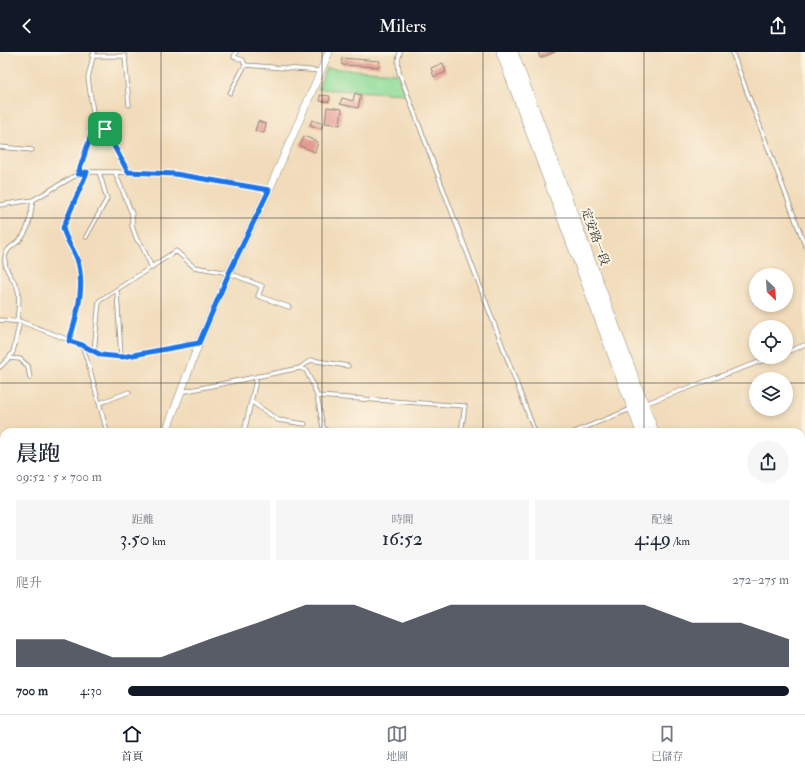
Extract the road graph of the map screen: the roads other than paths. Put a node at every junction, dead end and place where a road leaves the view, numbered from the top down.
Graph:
1 (236, 52) edge
2 (329, 52) edge
3 (400, 52) edge
4 (502, 52) edge
5 (512, 52) edge
6 (732, 52) edge
7 (93, 54) edge
8 (244, 65) junction
9 (320, 71) junction
10 (230, 93) dead end
11 (128, 105) dead end
12 (94, 126) junction
13 (0, 147) edge
14 (32, 150) dead end
15 (87, 172) junction
16 (99, 172) junction
17 (115, 172) junction
18 (128, 172) junction
19 (78, 174) junction
20 (269, 190) junction
21 (33, 200) junction
22 (0, 205) edge
23 (86, 237) dead end
24 (805, 245) edge
25 (152, 268) junction
26 (229, 273) junction
27 (117, 291) junction
28 (289, 307) dead end
29 (0, 320) edge
30 (19, 321) junction
31 (69, 341) junction
32 (199, 343) junction
33 (82, 345) junction
34 (805, 345) edge
35 (793, 349) edge
36 (94, 352) junction
37 (122, 357) junction
38 (9, 358) junction
39 (754, 364) edge
40 (348, 366) dead end
41 (0, 367) edge
42 (300, 368) junction
43 (257, 376) junction
44 (30, 378) dead end
45 (130, 392) dead end
46 (181, 392) junction
47 (317, 396) junction
48 (252, 402) junction
49 (100, 403) junction
50 (638, 406) junction
51 (305, 424) dead end
52 (106, 428) edge
53 (168, 428) edge
54 (245, 428) edge
55 (324, 428) edge
56 (462, 428) edge
57 (534, 428) edge
58 (584, 428) edge
59 (641, 428) edge
60 (651, 428) edge

1 - 8 lane
2 - 9 street
3 - 57 lane
4 - 50 main road, 定安路一段
5 - 50 main road, 定安路一段
6 - 24 lane
7 - 11 lane
7 - 12 lane
8 - 9 lane
8 - 10 lane
9 - 20 street
12 - 18 lane
12 - 19 lane
13 - 14 lane
15 - 16 lane
15 - 19 lane
15 - 31 lane
16 - 17 lane
16 - 23 lane
17 - 18 lane
17 - 25 lane
18 - 20 lane
19 - 21 lane
20 - 26 street
21 - 22 lane
21 - 30 lane
25 - 26 lane
25 - 27 lane
26 - 28 lane
26 - 32 street
27 - 36 lane
27 - 37 lane
29 - 30 lane
30 - 31 lane
30 - 38 lane
31 - 33 lane
32 - 37 lane
32 - 46 street
33 - 36 lane
33 - 49 lane
34 - 35 lane
36 - 37 lane
38 - 41 lane
38 - 44 lane
39 - 50 lane
40 - 42 lane
42 - 43 lane
42 - 47 lane
43 - 46 lane
43 - 48 lane
45 - 49 lane
46 - 53 street
47 - 55 lane
47 - 56 lane
48 - 51 lane
48 - 54 lane
49 - 52 lane
50 - 58 lane
50 - 59 main road, 定安路一段
50 - 60 main road, 定安路一段

